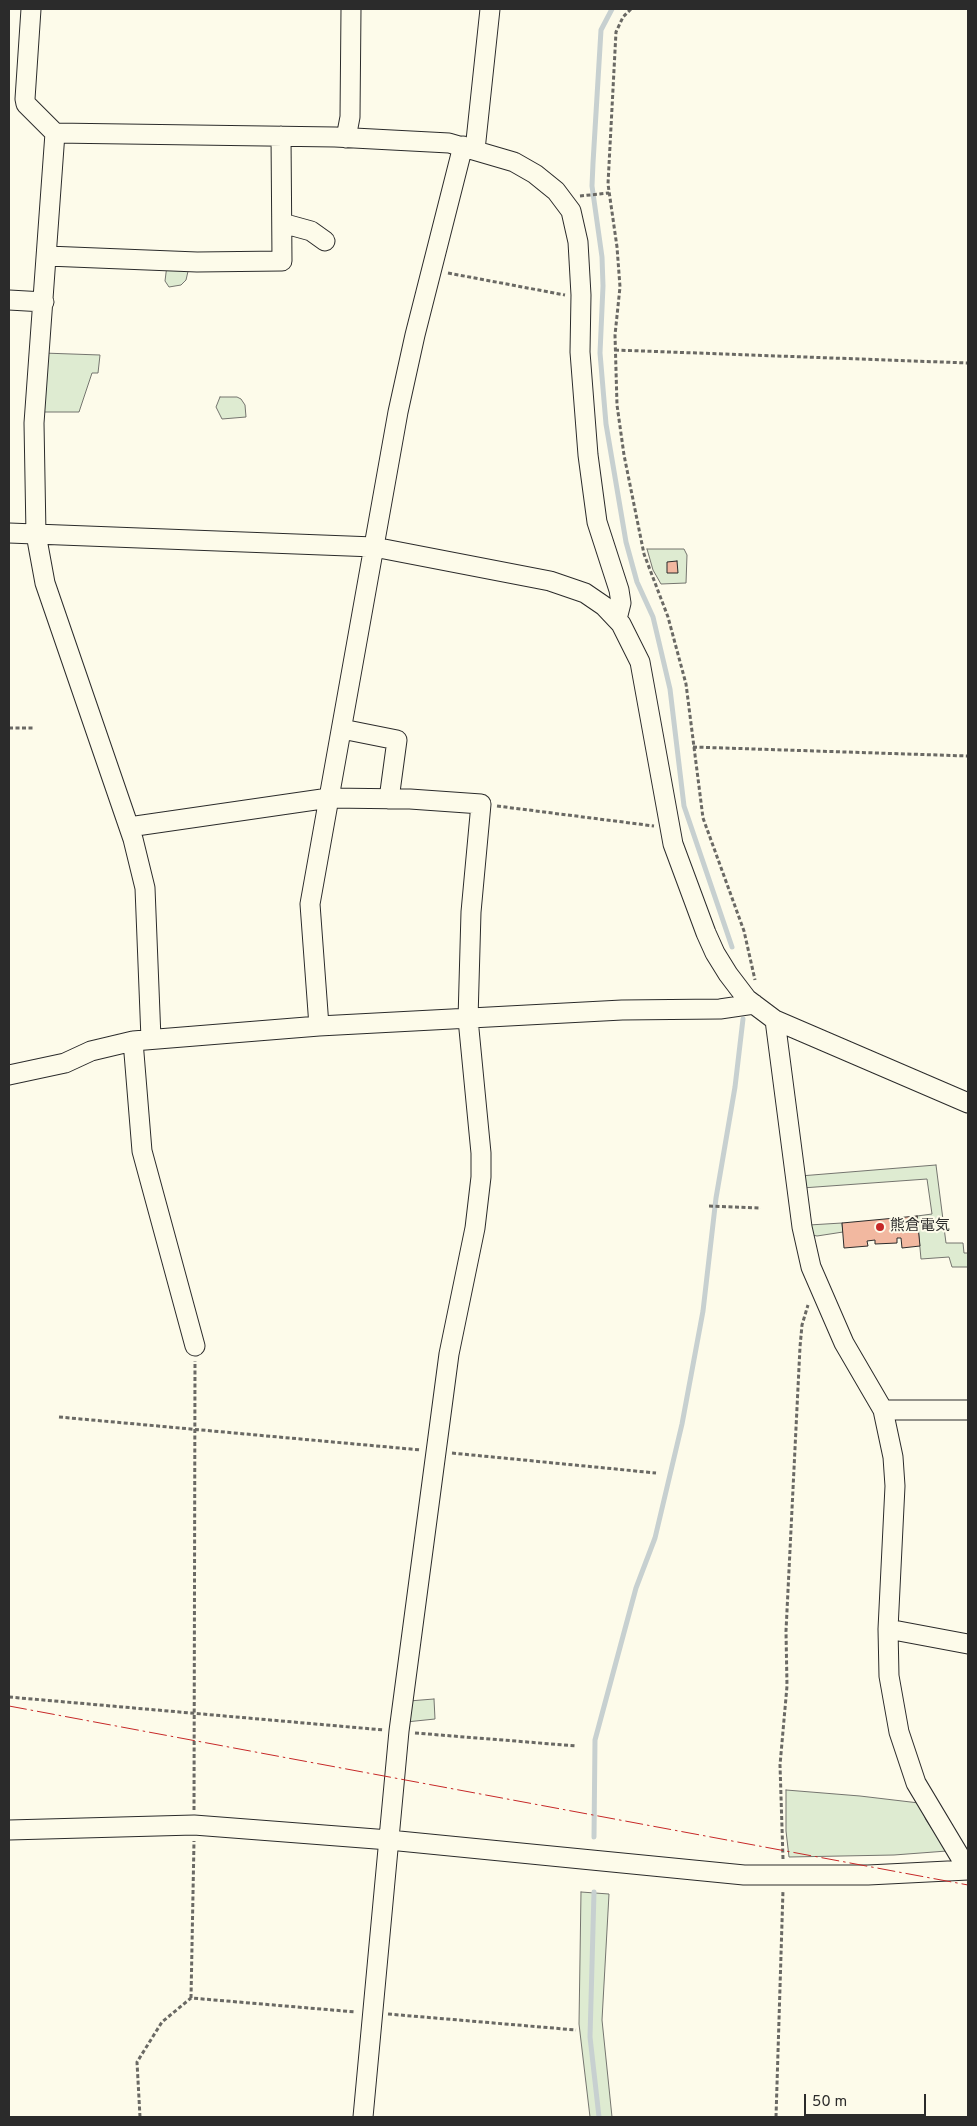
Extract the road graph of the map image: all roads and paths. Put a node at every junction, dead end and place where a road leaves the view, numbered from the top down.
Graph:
1 (31, 9) edge
2 (351, 9) edge
3 (490, 9) edge
4 (632, 9) edge
5 (17, 98) edge
6 (55, 133) junction
7 (281, 136) junction
8 (346, 138) junction
9 (469, 148) junction
10 (609, 193) junction
11 (584, 195) dead end
12 (282, 223) junction
13 (325, 241) dead end
14 (47, 256) junction
15 (433, 270) junction
16 (581, 298) junction
17 (9, 300) edge
18 (44, 302) junction
19 (615, 350) junction
20 (968, 363) edge
21 (9, 533) edge
22 (36, 534) junction
23 (374, 547) junction
24 (617, 619) junction
25 (9, 728) edge
26 (35, 728) dead end
27 (342, 729) junction
28 (694, 748) junction
29 (968, 756) edge
30 (329, 798) junction
31 (389, 799) junction
32 (481, 804) junction
33 (129, 827) junction
34 (669, 828) junction
35 (756, 982) dead end
36 (754, 1004) junction
37 (468, 1020) junction
38 (776, 1020) junction
39 (319, 1026) junction
40 (142, 1040) junction
41 (9, 1075) edge
42 (968, 1103) edge
43 (709, 1206) dead end
44 (761, 1208) dead end
45 (819, 1289) junction
46 (195, 1346) joint
47 (883, 1410) junction
48 (968, 1410) edge
49 (59, 1417) dead end
50 (194, 1429) junction
51 (436, 1451) junction
52 (656, 1473) dead end
53 (888, 1629) junction
54 (968, 1644) edge
55 (9, 1697) edge
56 (193, 1713) junction
57 (400, 1732) junction
58 (577, 1746) dead end
59 (194, 1826) junction
60 (9, 1830) edge
61 (389, 1840) junction
62 (968, 1870) edge
63 (783, 1876) junction
64 (191, 1998) dead end
65 (162, 2022) dead end
66 (140, 2117) edge
67 (362, 2117) edge
68 (776, 2117) edge

1 - 5 street
2 - 8 street
3 - 9 street
4 - 10 path
5 - 6 street
6 - 7 street
6 - 14 street
7 - 8 street
7 - 12 street
8 - 9 street
9 - 15 street
9 - 16 street
10 - 11 path
10 - 19 path
12 - 13 street
12 - 14 street
14 - 18 street
15 - 16 path
15 - 23 street
16 - 24 street
17 - 18 street
18 - 22 street
19 - 20 path
19 - 28 path
21 - 22 street
22 - 23 street
22 - 33 street
23 - 24 street
23 - 27 street
24 - 34 street
25 - 26 path
27 - 30 street
27 - 31 street
28 - 29 path
28 - 35 path
30 - 31 street
30 - 33 street
30 - 39 street
31 - 32 street
32 - 34 path
32 - 37 street
33 - 40 street
34 - 36 street
36 - 37 street
36 - 38 street
37 - 39 street
37 - 51 street
38 - 42 street
38 - 45 street
39 - 40 street
40 - 41 street
40 - 46 street
43 - 44 path
45 - 47 street
45 - 63 path
46 - 50 path
47 - 48 street
47 - 53 street
49 - 50 path
50 - 51 path
50 - 56 path
51 - 52 path
51 - 57 street
53 - 54 street
53 - 62 street
55 - 56 path
56 - 57 path
56 - 59 path
57 - 58 path
57 - 61 street
59 - 60 street
59 - 61 street
59 - 64 path
61 - 63 street
61 - 67 street
62 - 63 street
63 - 68 path
65 - 66 path

